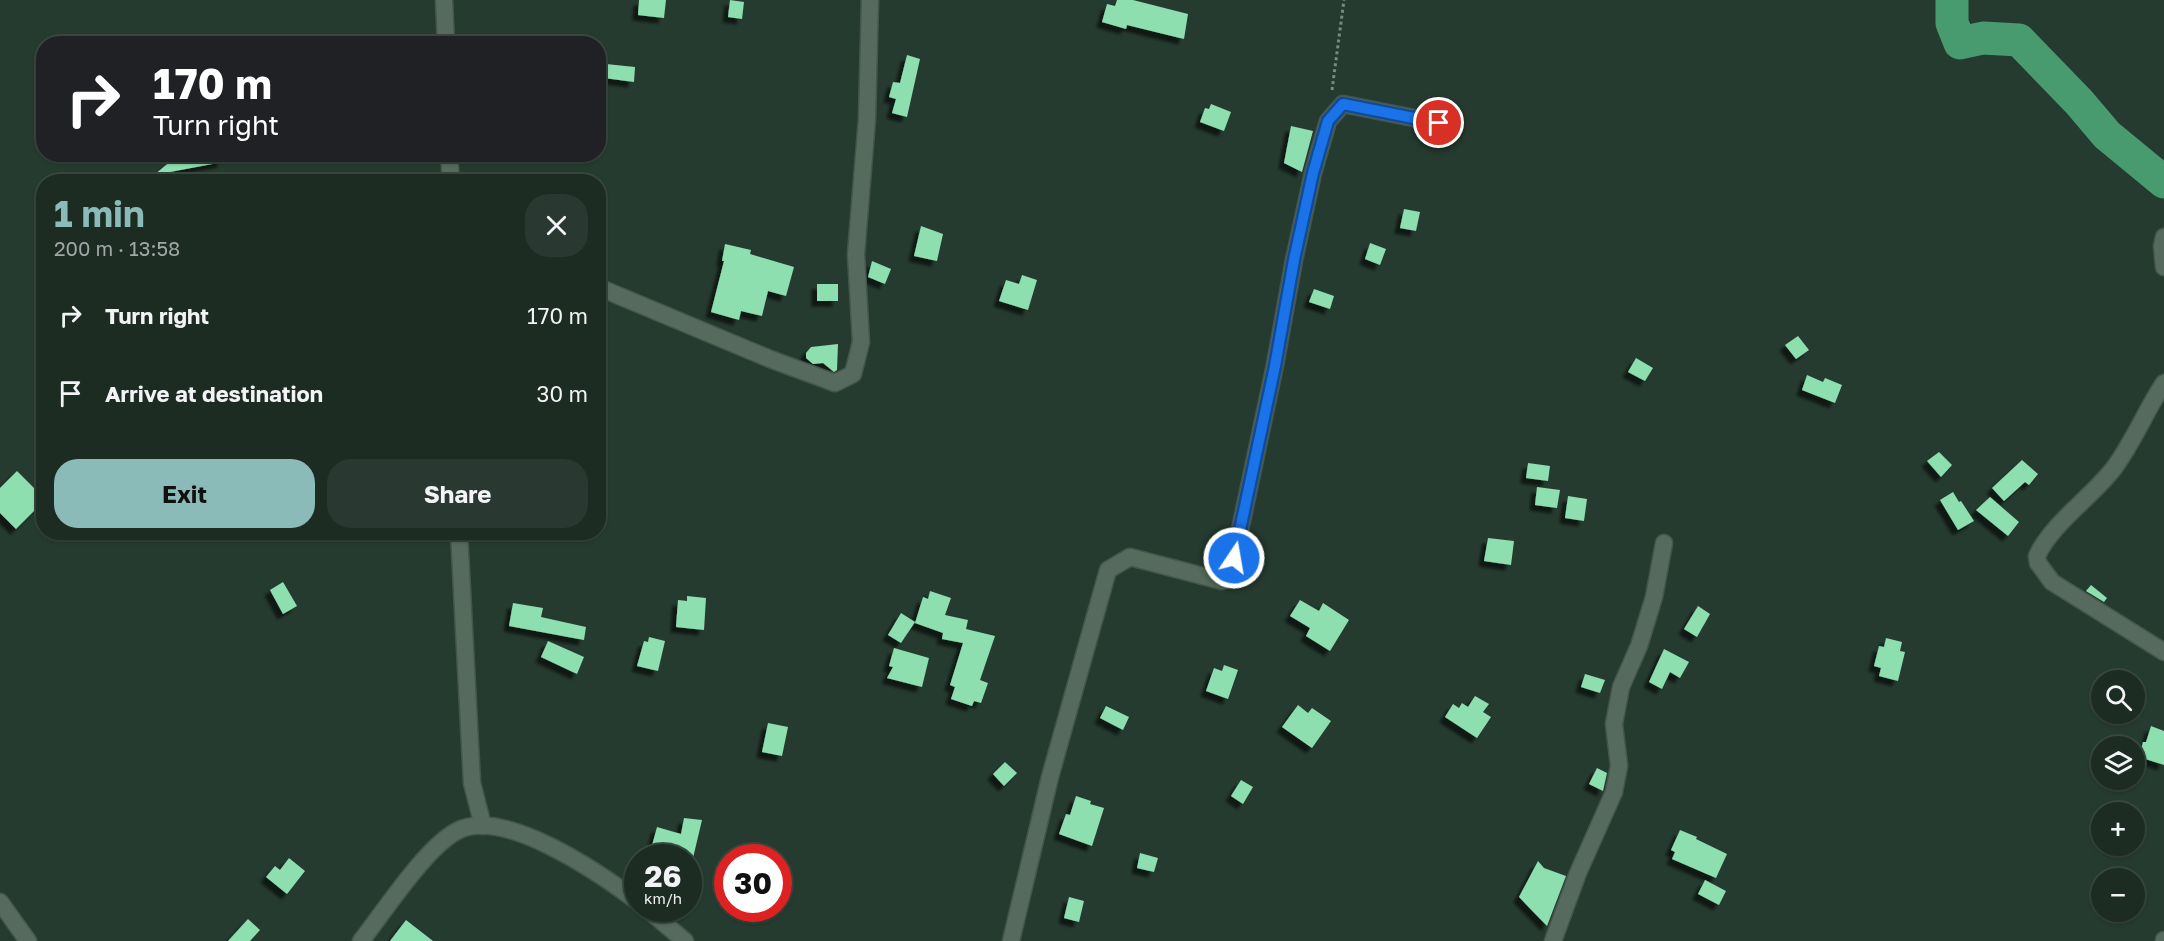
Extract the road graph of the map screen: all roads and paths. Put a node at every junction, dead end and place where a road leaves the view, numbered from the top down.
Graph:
1 (444, 0) edge
2 (870, 0) edge
3 (1344, 0) edge
4 (446, 36) edge
5 (1328, 121) junction
6 (1439, 123) dead end
7 (2164, 237) edge
8 (2164, 267) edge
9 (606, 290) edge
10 (2164, 383) edge
11 (459, 540) edge
12 (1664, 543) dead end
13 (2164, 652) edge
14 (483, 826) junction
15 (624, 892) edge
16 (0, 902) edge
17 (662, 922) edge
18 (28, 941) edge
19 (361, 941) edge
20 (685, 941) edge
21 (1011, 941) edge
22 (1553, 941) edge

1 - 4 street
2 - 9 street
3 - 5 path
5 - 6 street
5 - 21 street
7 - 8 street
10 - 13 street
11 - 14 street
12 - 22 street
14 - 15 street
14 - 19 street
16 - 18 street
17 - 20 street

